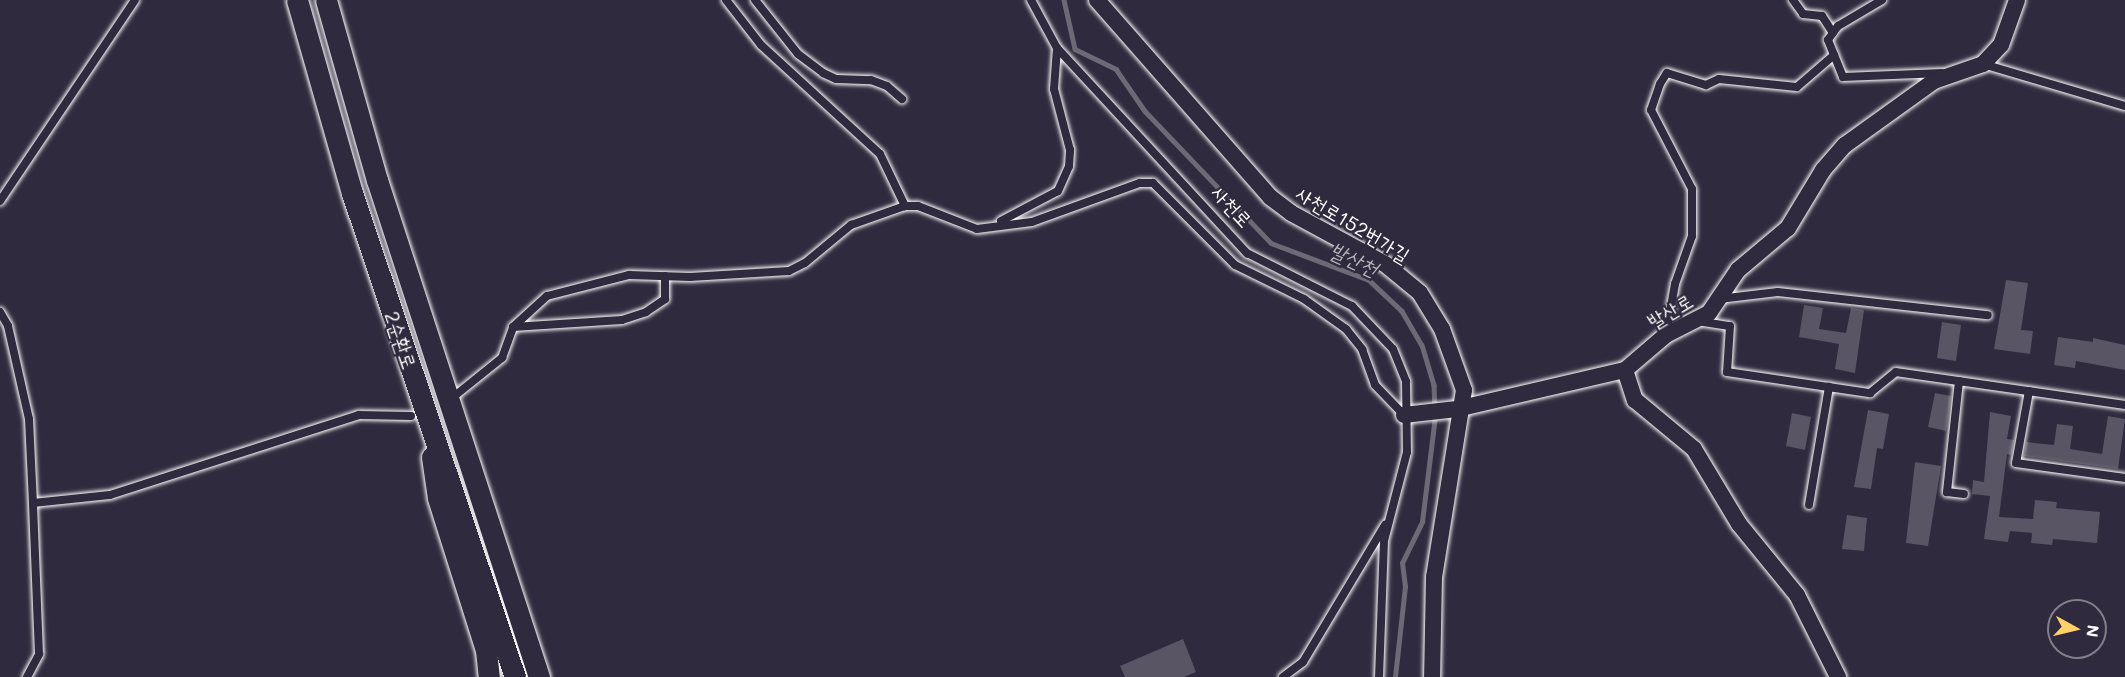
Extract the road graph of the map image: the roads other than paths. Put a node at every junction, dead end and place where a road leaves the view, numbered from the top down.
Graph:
1 (135, 0) edge
2 (297, 0) edge
3 (326, 0) edge
4 (726, 0) edge
5 (754, 0) edge
6 (1031, 0) edge
7 (1097, 0) edge
8 (1793, 0) edge
9 (1882, 0) edge
10 (2018, 0) edge
11 (1833, 33) junction
12 (1058, 48) junction
13 (1834, 55) junction
14 (1983, 64) junction
15 (1951, 73) junction
16 (902, 99) dead end
17 (2125, 106) edge
18 (0, 201) edge
19 (905, 206) junction
20 (993, 226) junction
21 (665, 276) junction
22 (1718, 299) junction
23 (0, 312) edge
24 (1988, 315) dead end
25 (1697, 321) junction
26 (513, 327) junction
27 (1666, 335) junction
28 (1625, 370) junction
29 (1959, 381) junction
30 (1829, 387) junction
31 (2029, 391) junction
32 (457, 394) dead end
33 (2125, 405) edge
34 (1460, 408) junction
35 (417, 411) junction
36 (1409, 415) junction
37 (2125, 478) edge
38 (1965, 494) dead end
39 (33, 503) junction
40 (1809, 505) dead end
41 (1391, 515) junction
42 (27, 677) edge
43 (489, 677) edge
44 (515, 677) edge
45 (540, 677) edge
46 (1283, 677) edge
47 (1379, 677) edge
48 (1432, 677) edge
49 (1838, 677) edge

1 - 18 lane
2 - 35 street, 2순환로
3 - 45 street, 2순환로
4 - 19 lane
5 - 16 lane
6 - 12 lane, 사천로
7 - 34 street, 사천로152번가길
8 - 11 lane
9 - 11 lane
10 - 14 street
11 - 13 lane
12 - 20 lane
12 - 36 lane, 사천로
13 - 15 lane
13 - 27 lane
14 - 15 street, 발산로
14 - 17 lane
15 - 22 street, 발산로
19 - 20 lane
19 - 21 lane
20 - 36 lane
21 - 26 lane
21 - 26 lane
22 - 24 lane
22 - 25 street, 발산로
23 - 39 lane
25 - 27 street, 발산로
25 - 30 lane
26 - 32 lane
27 - 28 street, 발산로
28 - 34 street
28 - 49 street
29 - 30 lane
29 - 31 lane
29 - 38 lane
30 - 40 lane
31 - 33 lane
31 - 37 lane
34 - 36 street
34 - 48 street, 사천로152번가길
35 - 39 lane
35 - 43 street
35 - 44 street, 2순환로
36 - 41 lane, 사천로
39 - 42 lane
41 - 46 lane
41 - 47 lane, 사천로

